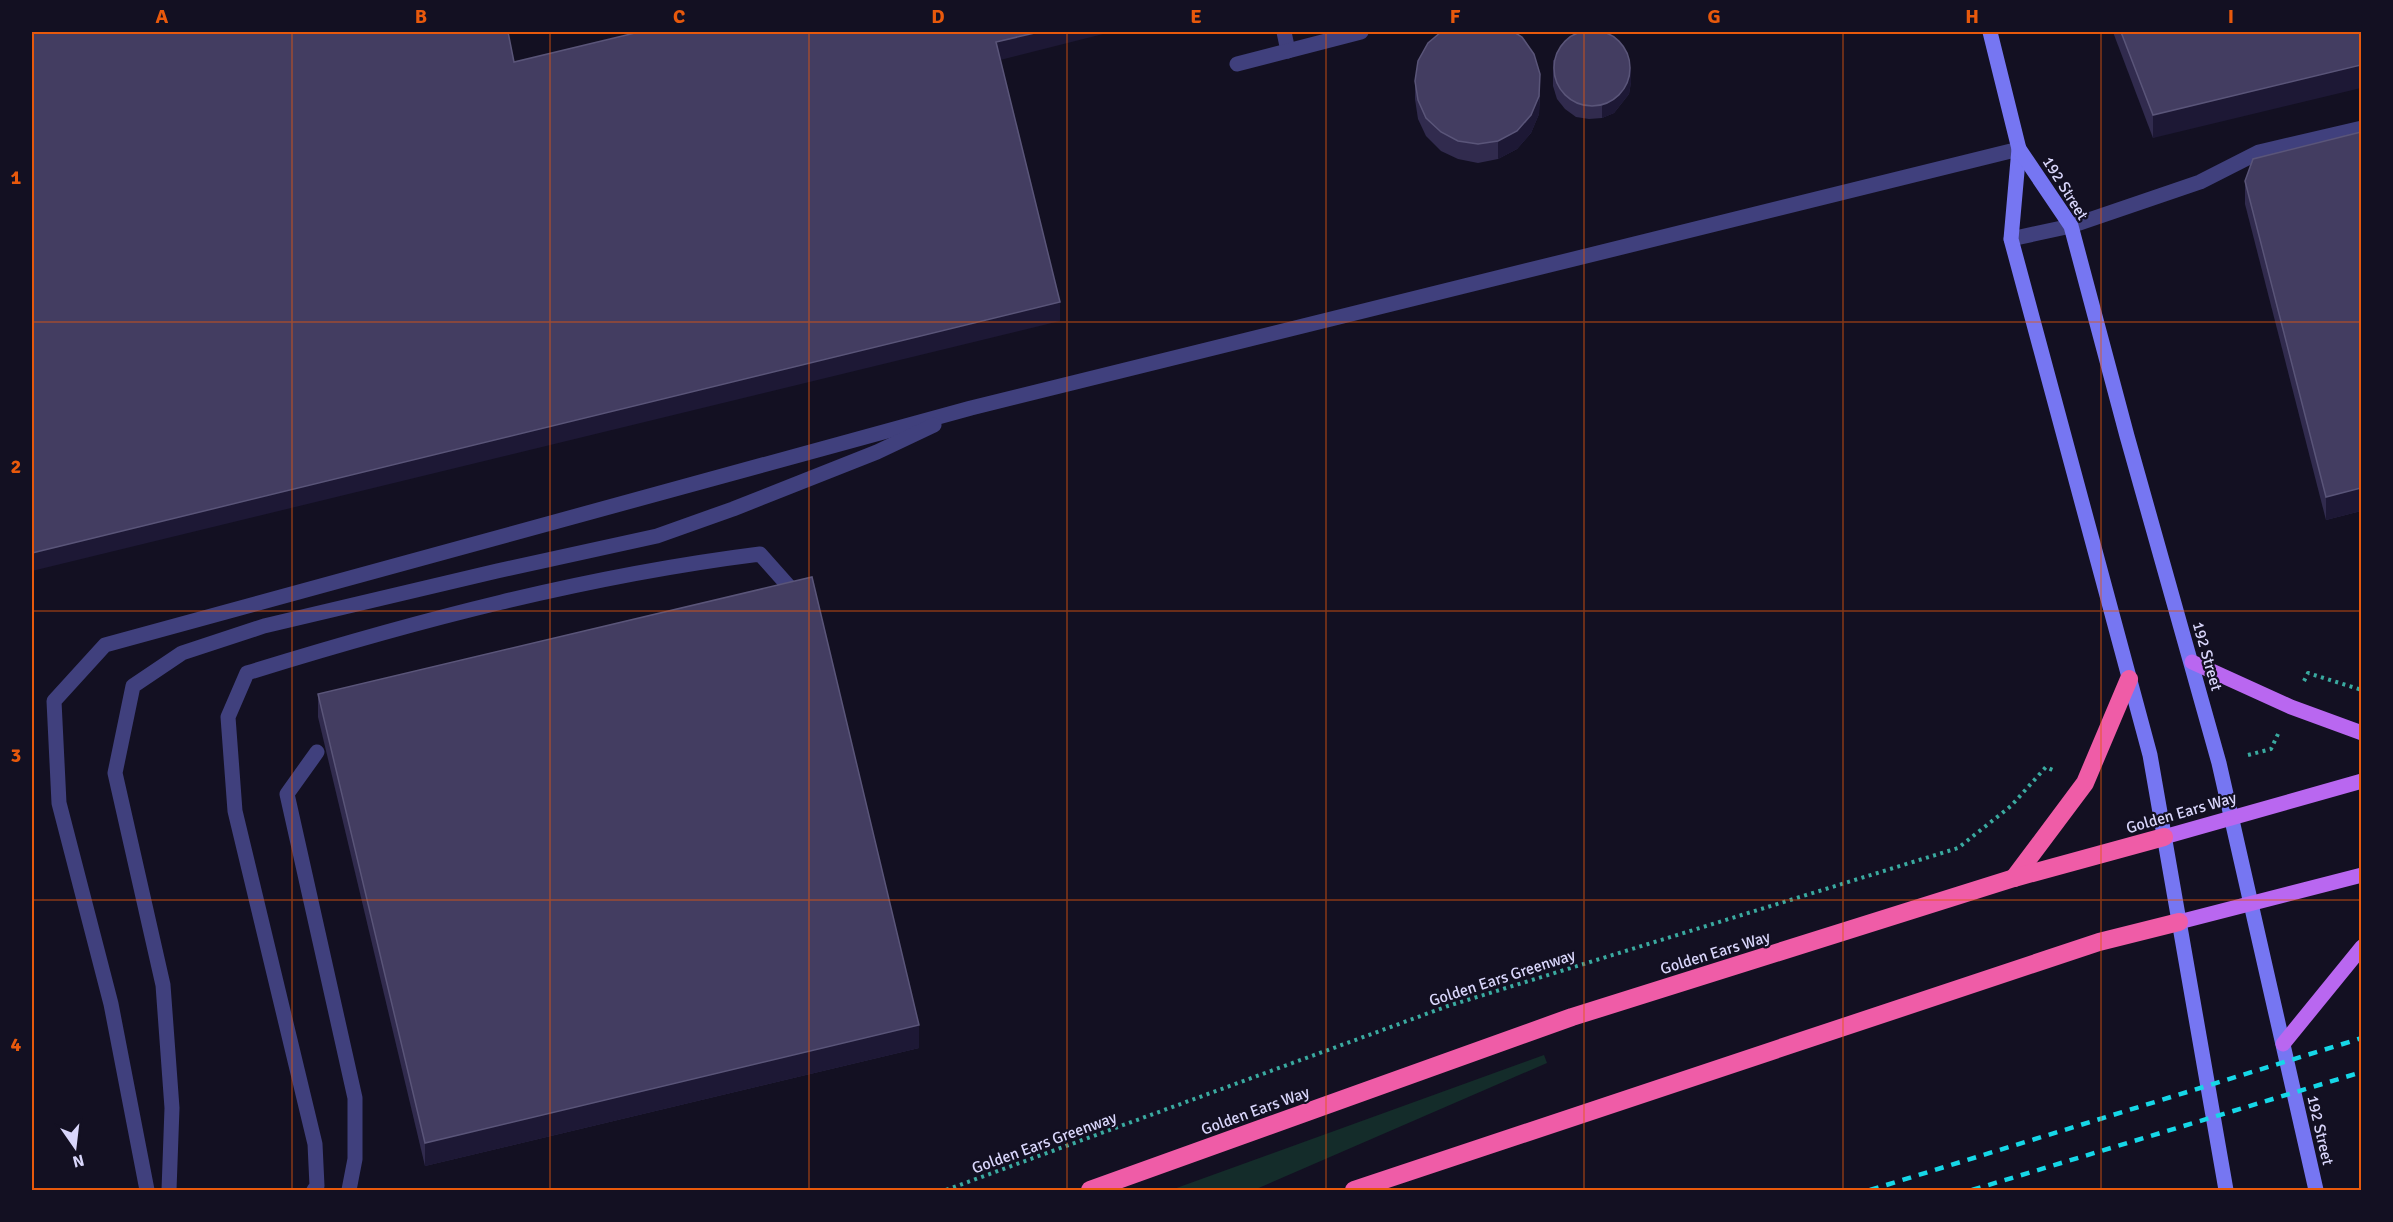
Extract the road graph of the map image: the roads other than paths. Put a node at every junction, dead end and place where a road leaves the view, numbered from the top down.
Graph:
1 (1284, 32) edge
2 (1361, 32) edge
3 (1990, 32) edge
4 (1288, 51) junction
5 (1237, 64) dead end
6 (2361, 128) edge
7 (2019, 149) junction
8 (2071, 226) junction
9 (2011, 239) junction
10 (971, 408) junction
11 (792, 590) edge
12 (2192, 662) junction
13 (2129, 680) junction
14 (2361, 733) edge
15 (317, 752) dead end
16 (2361, 781) edge
17 (2232, 818) junction
18 (2164, 837) junction
19 (2361, 875) edge
20 (2014, 878) junction
21 (2251, 903) junction
22 (2179, 922) junction
23 (2361, 947) edge
24 (2283, 1044) junction
25 (147, 1191) edge
26 (169, 1191) edge
27 (314, 1191) edge
28 (349, 1191) edge
29 (1090, 1191) edge
30 (1354, 1191) edge
31 (2226, 1191) edge
32 (2316, 1191) edge

1 - 4 lane
2 - 4 lane
3 - 7 main road, 192 Street
4 - 5 lane
6 - 8 lane
7 - 8 main road, 192 Street
7 - 9 main road, 192 Street
7 - 10 lane
8 - 9 lane
8 - 12 main road, 192 Street
9 - 13 main road, 192 Street
10 - 25 lane
10 - 26 lane
11 - 27 lane
12 - 14 main road
12 - 17 main road, 192 Street
13 - 18 main road, 192 Street
13 - 20 highway
15 - 28 lane
16 - 17 main road, Golden Ears Way
17 - 18 main road, Golden Ears Way
17 - 21 main road, 192 Street
18 - 20 highway, Golden Ears Way
18 - 22 main road, 192 Street
19 - 21 main road
20 - 29 highway, Golden Ears Way
21 - 22 main road
21 - 24 main road, 192 Street
22 - 30 highway
22 - 31 main road, 192 Street
23 - 24 main road
24 - 32 main road, 192 Street

